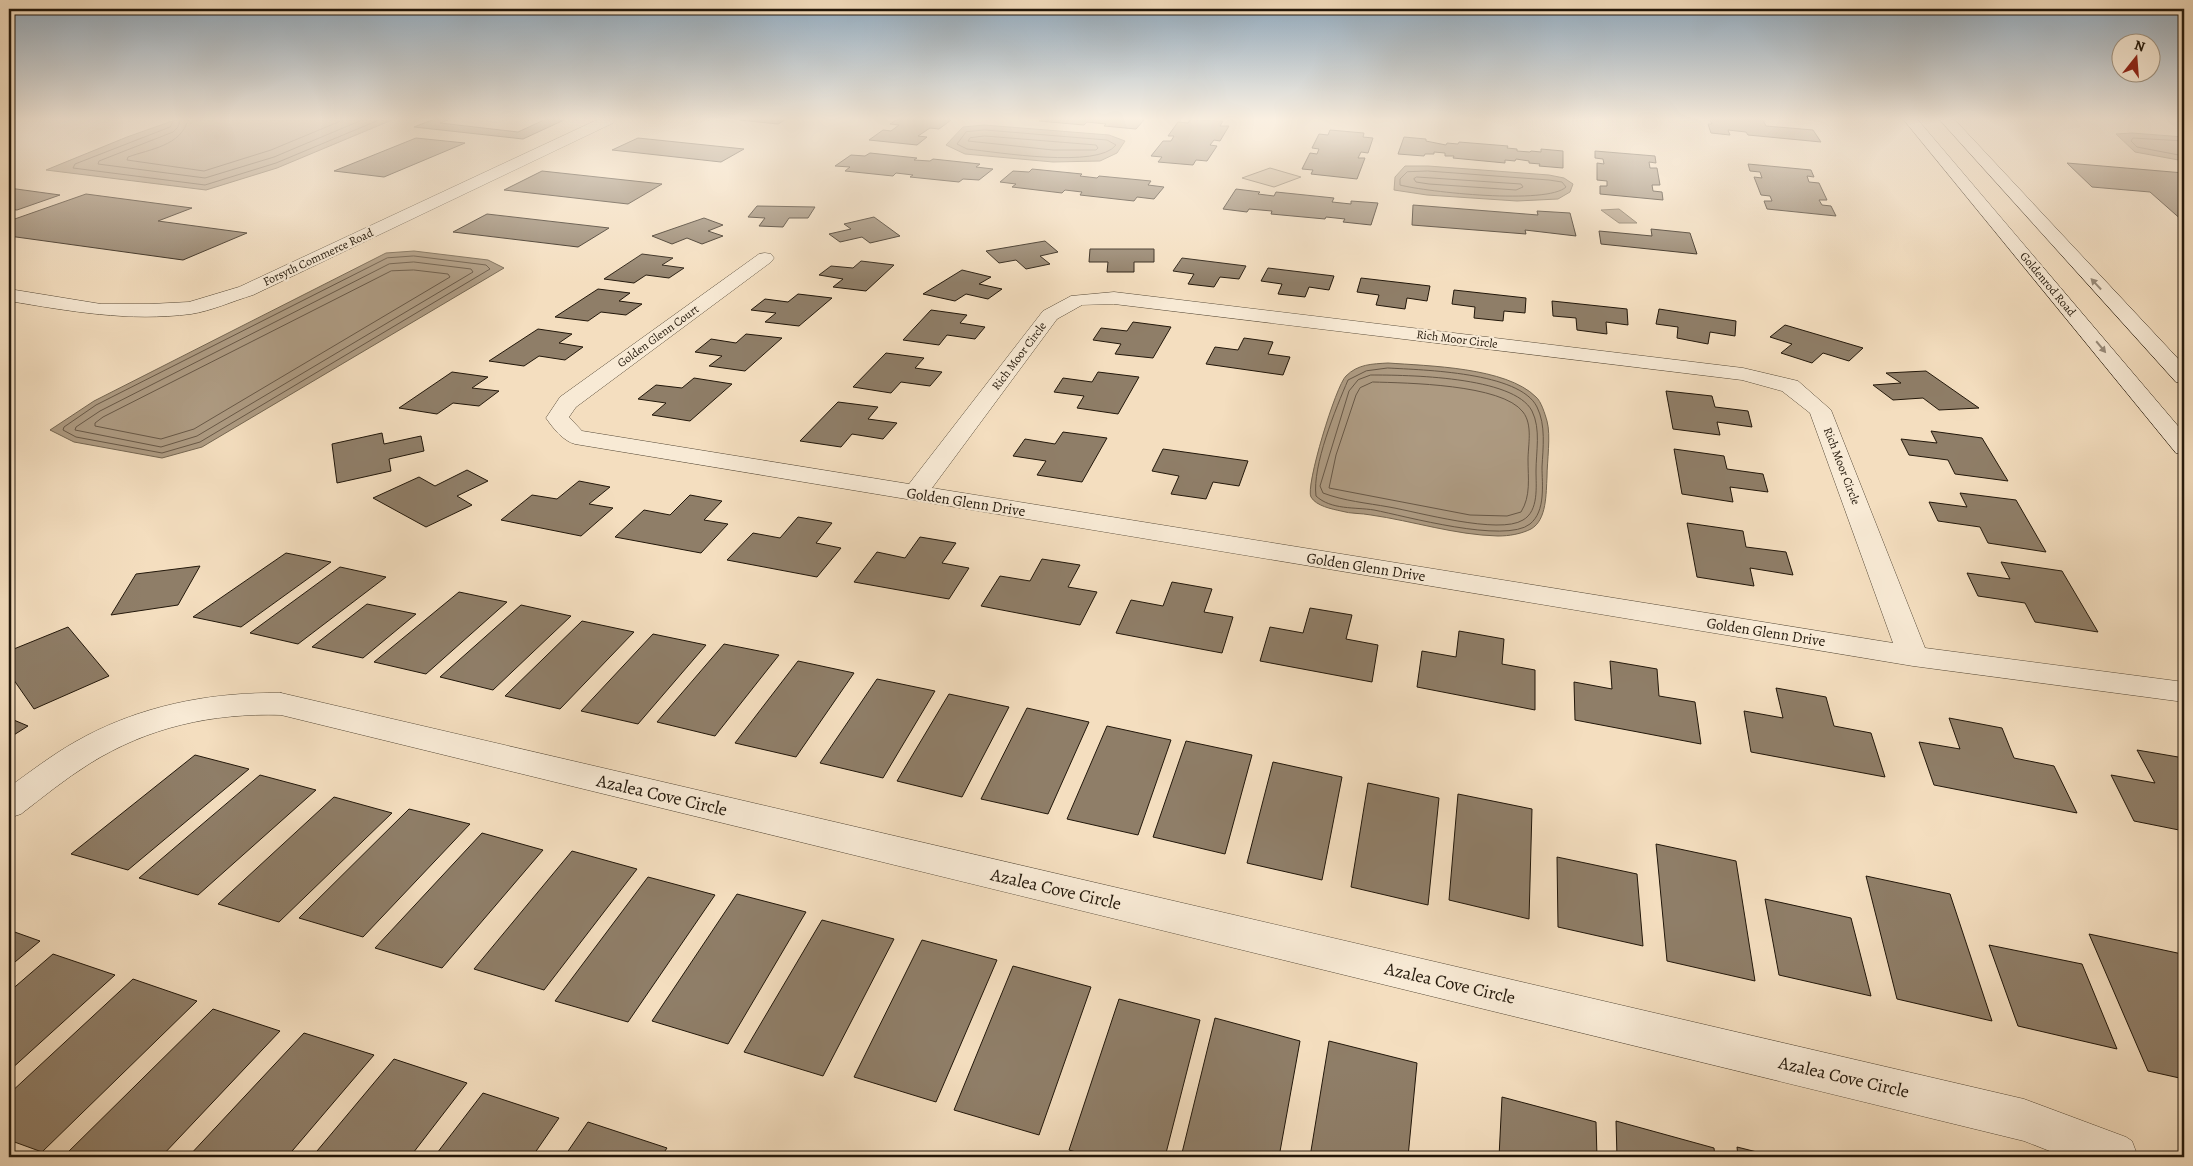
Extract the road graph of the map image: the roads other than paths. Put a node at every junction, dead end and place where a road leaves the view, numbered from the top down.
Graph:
1 (493, 174) edge
2 (1957, 174) edge
3 (1997, 174) edge
4 (764, 258) dead end
5 (9, 295) edge
6 (2184, 378) edge
7 (557, 418) joint
8 (2184, 448) edge
9 (915, 493) junction
10 (1913, 656) junction
11 (2184, 692) edge
12 (9, 806) edge
13 (2116, 1157) edge

1 - 5 street, Forsyth Commerce Road
2 -> 8 street, Goldenrod Road
6 -> 3 street
4 - 7 street, Golden Glenn Court
7 - 9 street, Golden Glenn Drive
9 - 10 street, Golden Glenn Drive
9 - 10 street, Rich Moor Circle
10 - 11 street, Golden Glenn Drive
12 - 13 street, Azalea Cove Circle

